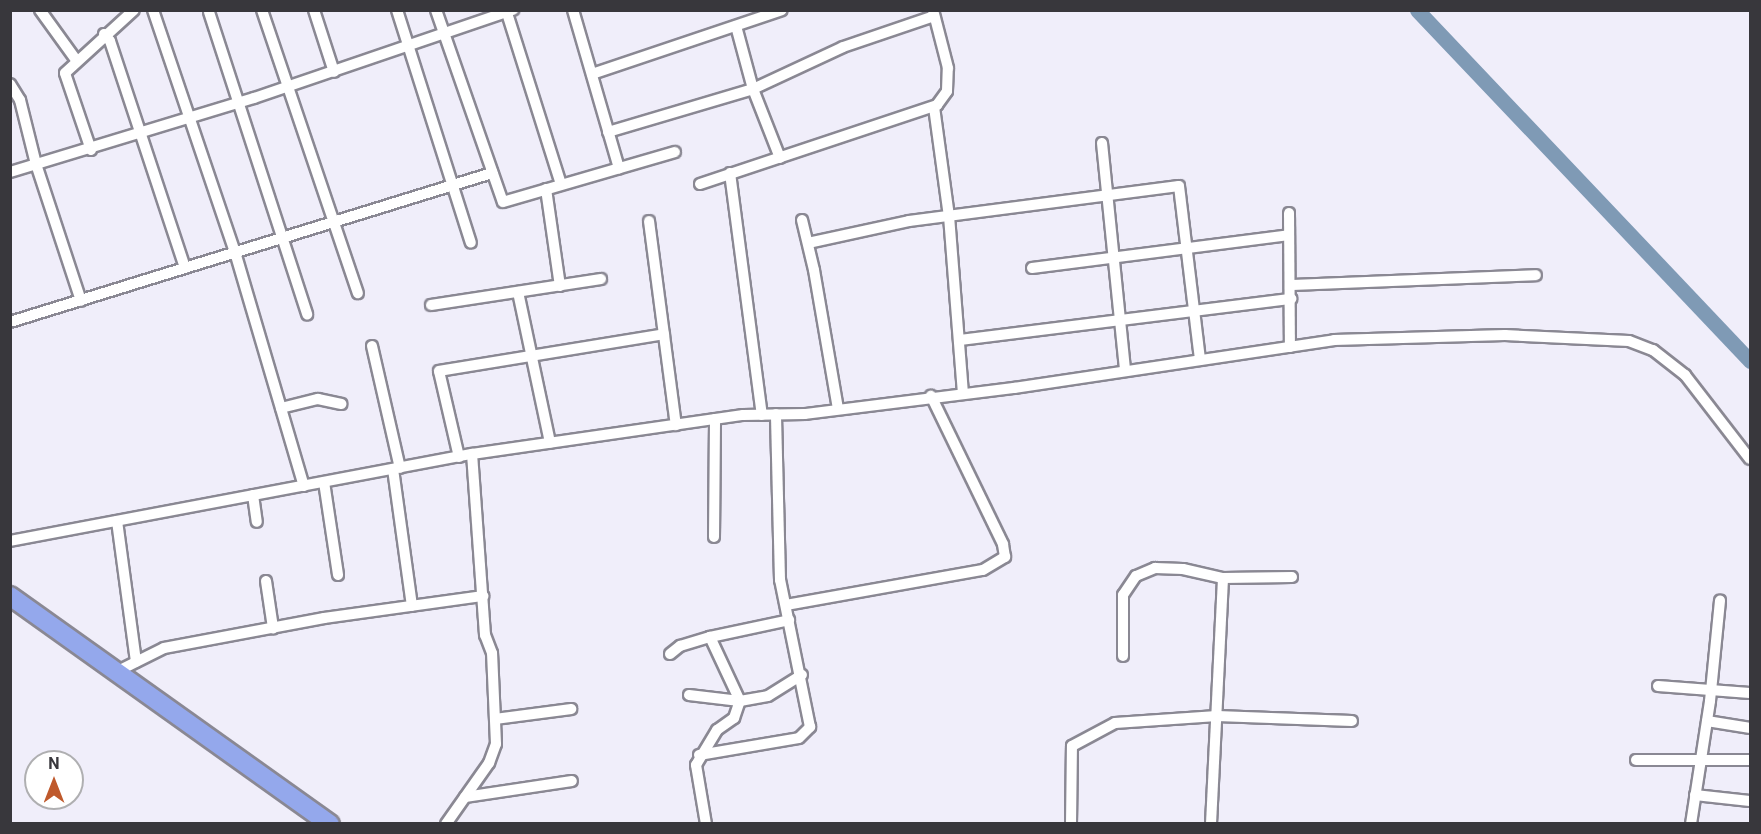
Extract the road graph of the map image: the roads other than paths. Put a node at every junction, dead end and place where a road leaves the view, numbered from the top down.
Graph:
1 (40, 10) edge
2 (134, 10) edge
3 (153, 10) edge
4 (262, 10) edge
5 (314, 10) edge
6 (397, 10) edge
7 (436, 10) edge
8 (573, 10) edge
9 (782, 10) edge
10 (209, 12) dead end
11 (510, 12) edge
12 (934, 13) edge
13 (118, 15) edge
14 (736, 26) junction
15 (104, 34) junction
16 (446, 35) junction
17 (410, 47) junction
18 (76, 60) junction
19 (334, 72) junction
20 (592, 74) junction
21 (10, 84) edge
22 (287, 87) junction
23 (753, 89) junction
24 (238, 103) junction
25 (934, 107) junction
26 (189, 118) junction
27 (608, 132) junction
28 (139, 134) junction
29 (1102, 143) dead end
30 (91, 150) junction
31 (675, 152) dead end
32 (780, 158) junction
33 (36, 164) junction
34 (619, 168) junction
35 (10, 172) edge
36 (492, 173) junction
37 (730, 173) junction
38 (561, 184) junction
39 (700, 184) dead end
40 (453, 185) junction
41 (546, 189) junction
42 (1107, 194) junction
43 (1288, 213) dead end
44 (950, 216) junction
45 (802, 220) dead end
46 (334, 221) junction
47 (649, 221) dead end
48 (1289, 235) junction
49 (282, 236) junction
50 (471, 243) dead end
51 (808, 243) junction
52 (1187, 248) junction
53 (235, 252) junction
54 (1113, 258) junction
55 (185, 268) junction
56 (1032, 268) dead end
57 (1536, 275) dead end
58 (602, 279) dead end
59 (1292, 285) junction
60 (560, 286) junction
61 (518, 292) junction
62 (358, 293) dead end
63 (1291, 300) junction
64 (81, 301) junction
65 (430, 305) dead end
66 (1194, 312) junction
67 (306, 314) dead end
68 (1120, 321) junction
69 (10, 322) edge
70 (664, 334) junction
71 (960, 340) junction
72 (372, 346) dead end
73 (1290, 346) junction
74 (531, 355) junction
75 (1200, 360) junction
76 (1125, 371) junction
77 (963, 393) junction
78 (932, 396) junction
79 (341, 404) dead end
80 (281, 408) junction
81 (838, 409) junction
82 (777, 414) junction
83 (762, 415) junction
84 (715, 419) junction
85 (676, 425) junction
86 (550, 443) junction
87 (472, 454) junction
88 (459, 457) junction
89 (1750, 459) edge
90 (397, 468) junction
91 (324, 482) junction
92 (304, 486) junction
93 (253, 495) junction
94 (117, 521) junction
95 (257, 522) dead end
96 (714, 537) dead end
97 (10, 541) edge
98 (338, 575) dead end
99 (1292, 577) dead end
100 (1223, 578) junction
101 (266, 581) dead end
102 (10, 596) edge
103 (483, 596) junction
104 (1720, 600) dead end
105 (786, 605) junction
106 (412, 606) junction
107 (789, 620) junction
108 (273, 628) junction
109 (710, 637) junction
110 (670, 654) dead end
111 (1123, 656) dead end
112 (136, 662) junction
113 (118, 671) junction
114 (802, 675) junction
115 (1658, 686) dead end
116 (1711, 690) junction
117 (1750, 693) edge
118 (688, 695) dead end
119 (740, 701) junction
120 (571, 709) dead end
121 (1217, 717) junction
122 (495, 719) junction
123 (1352, 721) dead end
124 (1707, 721) junction
125 (1750, 728) edge
126 (699, 755) junction
127 (1701, 757) junction
128 (1636, 760) dead end
129 (1750, 760) edge
130 (572, 781) dead end
131 (1695, 795) junction
132 (465, 796) junction
133 (1750, 801) edge
134 (330, 824) edge
135 (446, 824) edge
136 (706, 824) edge
137 (1071, 824) edge
138 (1211, 824) edge
139 (1691, 824) edge

1 - 18 street
2 - 13 street
3 - 26 street
4 - 22 street
5 - 19 street
6 - 17 street
7 - 16 street
8 - 20 street
9 - 14 street
10 - 24 street
11 - 16 street
11 - 38 street
12 - 23 street
12 - 25 street
13 - 15 street
14 - 20 street
14 - 23 street
15 - 18 street
15 - 28 street
16 - 17 street
16 - 36 street
17 - 19 street
17 - 40 street
18 - 30 street
19 - 22 street
20 - 27 street
21 - 33 street
22 - 24 street
22 - 46 street
23 - 27 street
23 - 32 street
24 - 26 street
24 - 49 street
25 - 32 street
25 - 44 street
26 - 28 street
26 - 53 street
27 - 34 street
28 - 30 street
28 - 55 street
29 - 42 street
30 - 33 street
31 - 34 street
32 - 37 street
33 - 35 street
33 - 64 street
34 - 38 street
36 - 40 street
36 - 41 street
37 - 39 street
37 - 83 street
38 - 41 street
40 - 46 street
40 - 50 street
41 - 60 street
42 - 44 street
42 - 52 street
42 - 54 street
43 - 48 street
44 - 51 street
44 - 71 street
45 - 51 street
46 - 49 street
46 - 62 street
47 - 70 street
48 - 52 street
48 - 59 street
49 - 53 street
49 - 67 street
51 - 81 street
52 - 54 street
52 - 66 street
53 - 55 street
53 - 80 street
54 - 56 street
54 - 68 street
55 - 64 street
57 - 59 street
58 - 60 street
59 - 63 street
60 - 61 street
61 - 65 street
61 - 74 street
63 - 66 street
63 - 73 street
64 - 69 street
66 - 68 street
66 - 75 street
68 - 71 street
68 - 76 street
70 - 74 street
70 - 85 street
71 - 77 street
72 - 90 street
73 - 75 street
73 - 89 street
74 - 86 street
74 - 88 street
75 - 76 street
76 - 77 street
77 - 78 street
78 - 81 street
78 - 105 street
79 - 80 street
80 - 92 street
81 - 82 street
82 - 83 street
82 - 105 street
83 - 84 street
84 - 85 street
84 - 96 street
85 - 86 street
86 - 87 street
87 - 88 street
87 - 103 street
88 - 90 street
90 - 91 street
90 - 106 street
91 - 92 street
91 - 98 street
92 - 93 street
93 - 94 street
93 - 95 street
94 - 97 street
94 - 112 street
99 - 100 street
100 - 111 street
100 - 121 street
101 - 108 street
102 - 113 highway
103 - 106 street
103 - 122 street
104 - 116 street
105 - 107 street
106 - 108 street
107 - 109 street
107 - 114 street
108 - 112 street
109 - 110 street
109 - 119 street
112 - 113 street
113 - 134 highway
114 - 119 street
114 - 126 street
115 - 116 street
116 - 117 street
116 - 124 street
118 - 119 street
119 - 126 street
120 - 122 street
121 - 123 street
121 - 137 street
121 - 138 street
122 - 132 street
124 - 125 street
124 - 127 street
126 - 136 street
127 - 128 street
127 - 129 street
127 - 131 street
130 - 132 street
131 - 133 street
131 - 139 street
132 - 135 street

